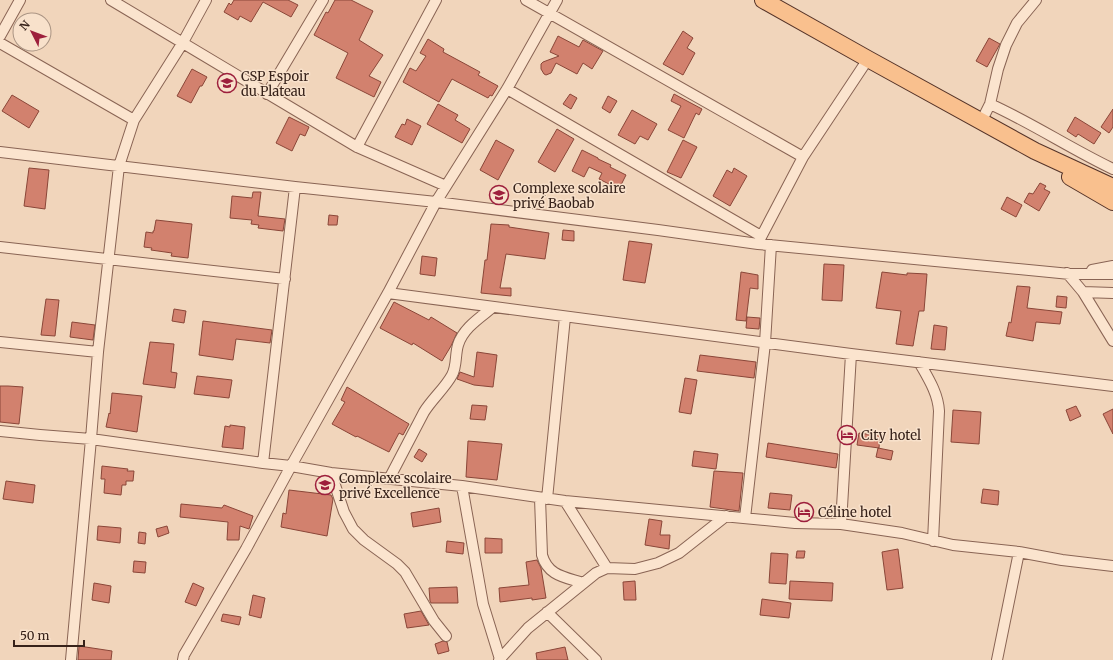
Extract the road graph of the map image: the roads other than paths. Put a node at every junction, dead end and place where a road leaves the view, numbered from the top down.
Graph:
1 (20, 0) edge
2 (112, 0) edge
3 (206, 0) edge
4 (323, 0) edge
5 (436, 0) edge
6 (526, 0) edge
7 (557, 0) edge
8 (763, 0) edge
9 (1036, 0) edge
10 (549, 13) junction
11 (0, 36) edge
12 (0, 43) edge
13 (182, 44) junction
14 (868, 59) junction
15 (507, 89) junction
16 (267, 94) junction
17 (990, 104) junction
18 (134, 120) junction
19 (981, 122) junction
20 (357, 147) junction
21 (1035, 151) junction
22 (0, 152) edge
23 (803, 157) junction
24 (119, 166) junction
25 (1113, 169) edge
26 (446, 186) junction
27 (295, 187) junction
28 (1113, 187) edge
29 (436, 202) junction
30 (1113, 202) edge
31 (760, 240) junction
32 (771, 245) junction
33 (0, 247) edge
34 (109, 259) junction
35 (1113, 266) edge
36 (1068, 273) junction
37 (1113, 274) edge
38 (285, 279) junction
39 (1083, 292) junction
40 (388, 293) junction
41 (1113, 293) edge
42 (493, 307) junction
43 (565, 316) junction
44 (1113, 341) edge
45 (0, 342) edge
46 (765, 343) junction
47 (98, 352) junction
48 (851, 354) junction
49 (920, 362) junction
50 (1113, 386) edge
51 (0, 431) edge
52 (91, 439) junction
53 (263, 463) junction
54 (291, 466) junction
55 (331, 473) junction
56 (389, 479) junction
57 (462, 486) junction
58 (543, 498) junction
59 (565, 501) junction
60 (726, 516) junction
61 (745, 518) junction
62 (841, 524) junction
63 (933, 541) junction
64 (1019, 552) junction
65 (1113, 566) edge
66 (607, 568) junction
67 (583, 583) junction
68 (547, 612) junction
69 (446, 636) dead end
70 (591, 658) edge
71 (71, 660) edge
72 (183, 660) edge
73 (499, 660) edge
74 (997, 660) edge

1 - 11 street
2 - 13 street
3 - 13 street
4 - 16 street
5 - 20 street
6 - 10 street
7 - 10 street
8 - 14 main road
9 - 17 street
10 - 15 street
10 - 23 street
12 - 18 street
13 - 16 street
13 - 18 street
14 - 19 main road
14 - 23 street
15 - 26 street
15 - 31 street
16 - 20 street
17 - 19 street
17 - 25 street
18 - 24 street
19 - 21 main road
20 - 26 street
21 - 28 main road
21 - 30 main road
22 - 24 street
23 - 31 street
24 - 27 street
24 - 34 street
26 - 29 street
27 - 29 street
27 - 38 street
29 - 31 street
29 - 40 street
31 - 32 street
32 - 36 street
32 - 46 street
33 - 34 street
34 - 38 street
34 - 47 street
35 - 36 street
36 - 37 street
36 - 39 street
38 - 53 street
39 - 41 street
39 - 44 street
40 - 42 street
40 - 54 street
42 - 43 street
42 - 56 street
43 - 46 street
43 - 58 street
45 - 47 street
46 - 48 street
46 - 61 street
47 - 52 street
48 - 49 street
48 - 62 street
49 - 50 street
49 - 63 street
51 - 52 street
52 - 53 street
52 - 71 street
53 - 54 street
54 - 55 street
54 - 72 street
55 - 56 street
55 - 69 street
56 - 57 street
57 - 58 street
57 - 73 street
58 - 59 street
58 - 67 street
59 - 60 street
59 - 66 street
60 - 61 street
60 - 66 street
61 - 62 street
62 - 63 street
63 - 64 street
64 - 65 street
64 - 74 street
66 - 67 street
67 - 68 street
68 - 70 street
68 - 73 street

